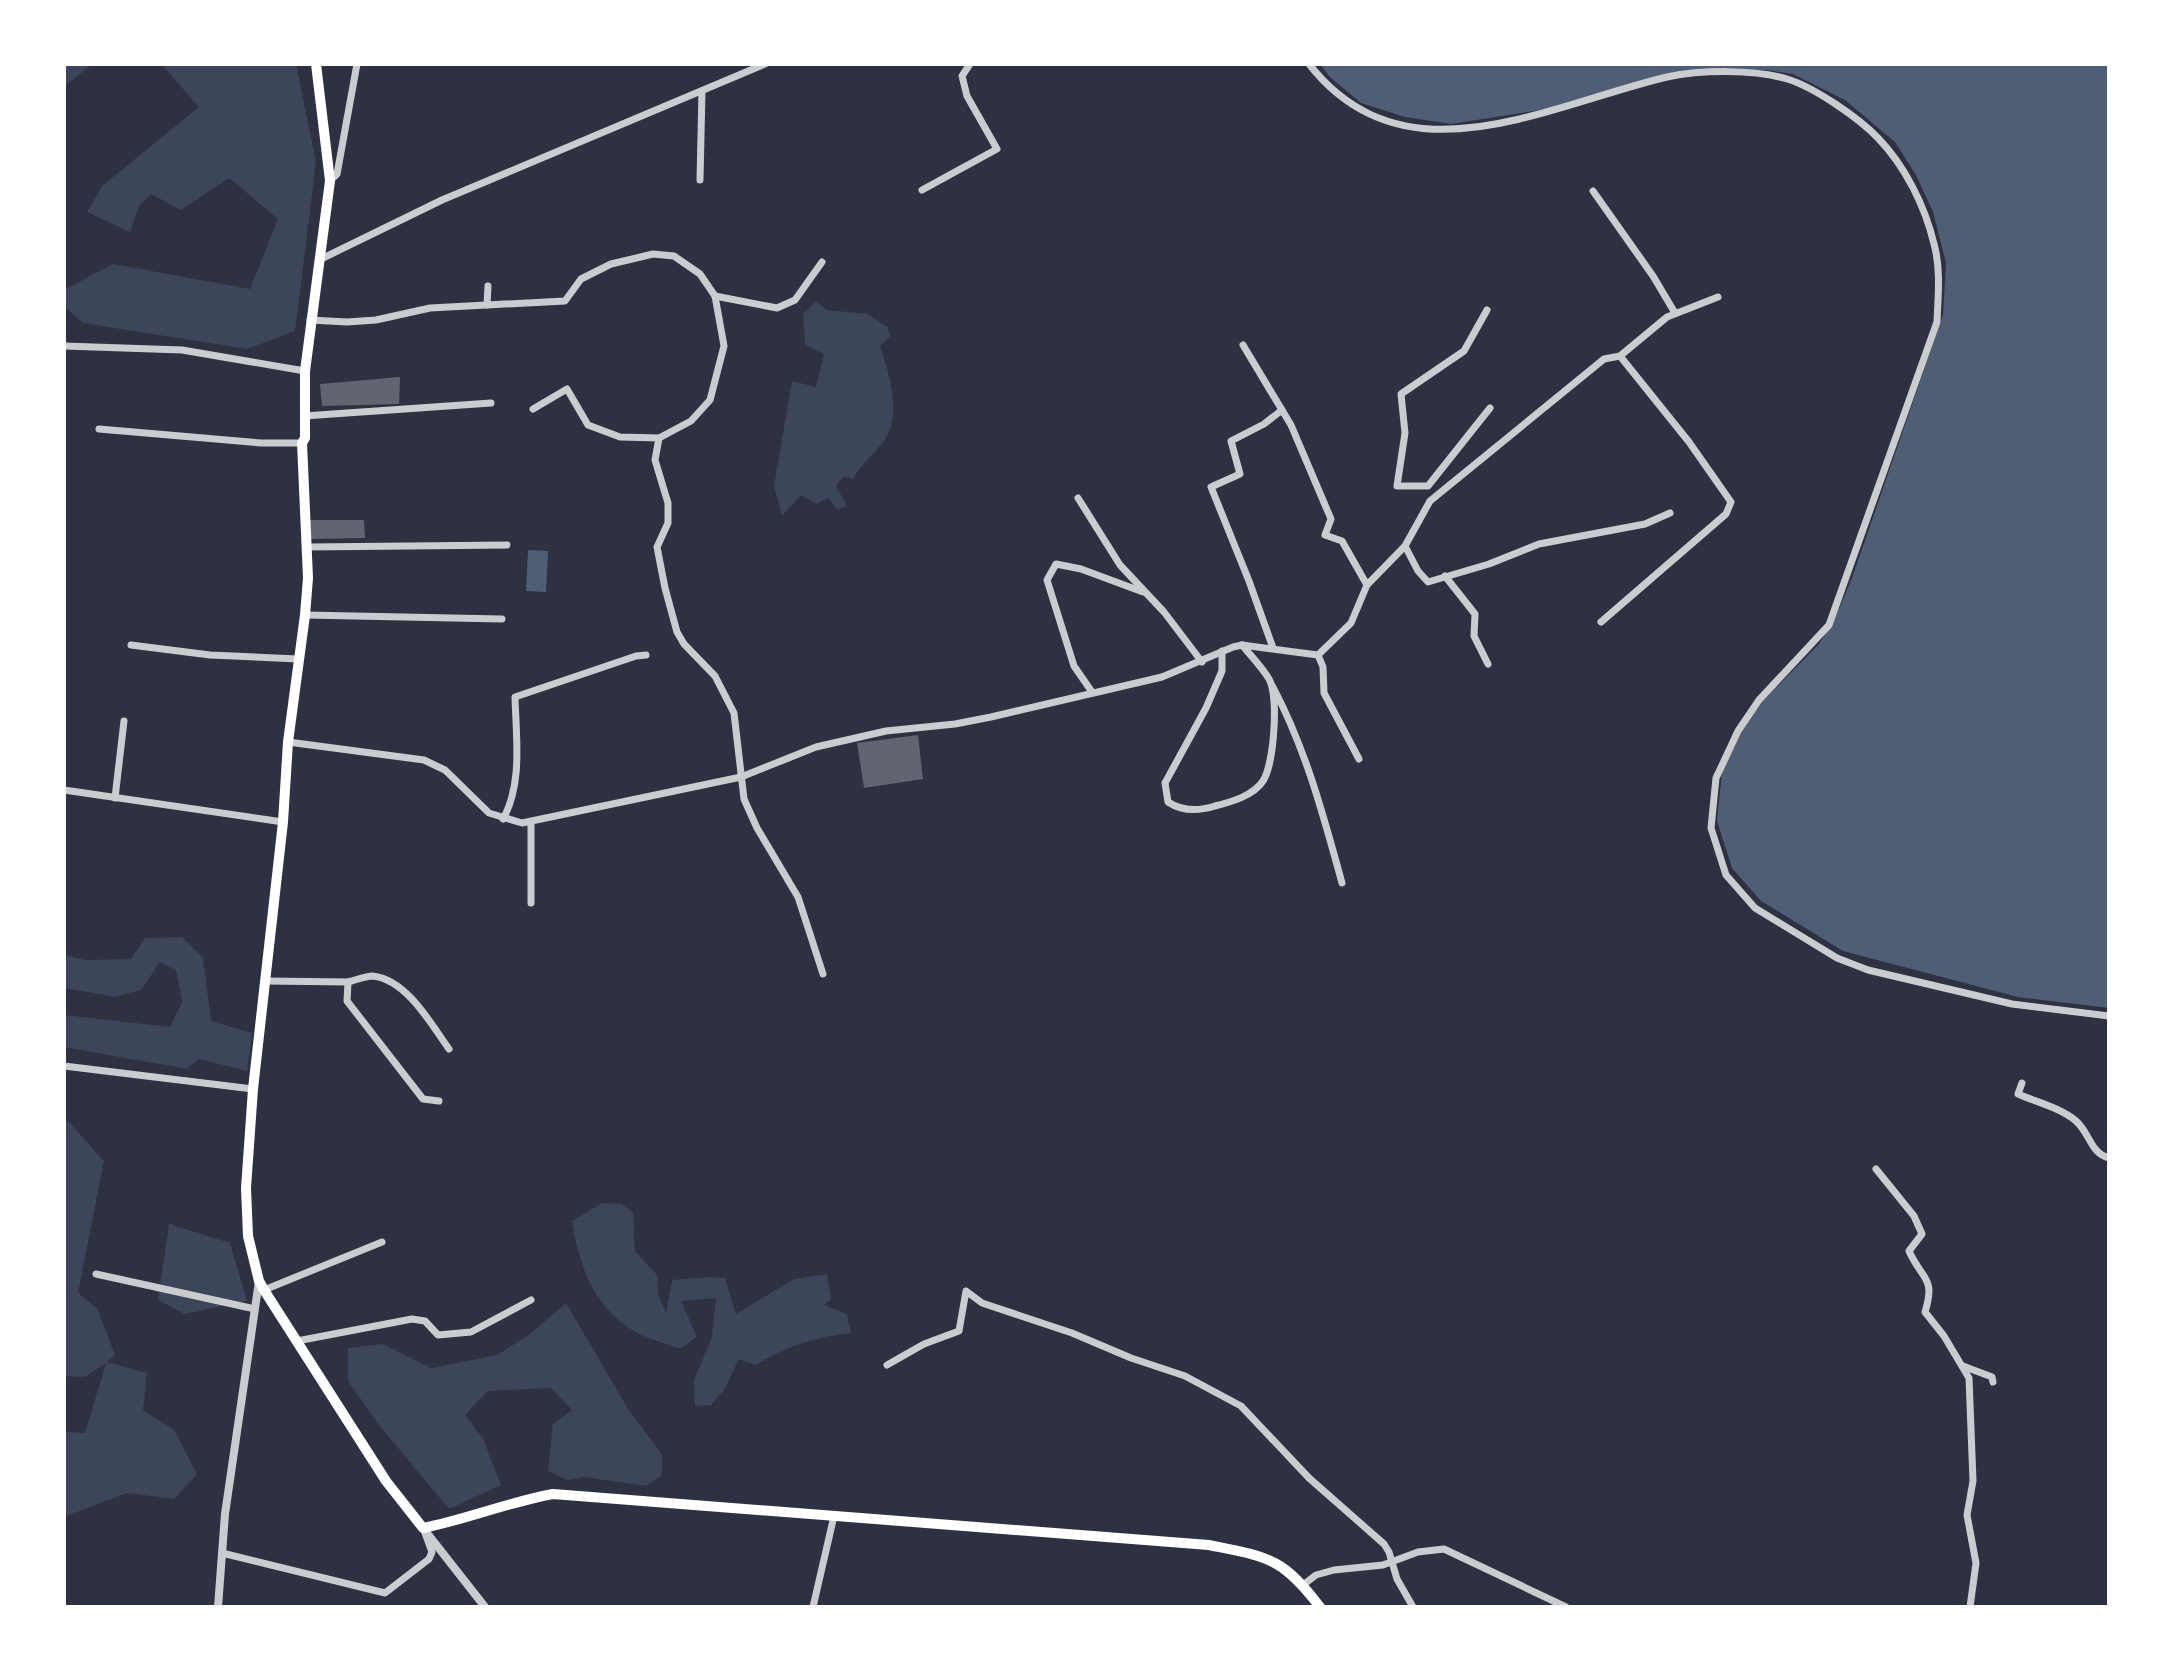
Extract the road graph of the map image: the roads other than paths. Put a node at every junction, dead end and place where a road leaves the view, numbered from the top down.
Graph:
1 (316, 64) edge
2 (357, 64) edge
3 (970, 64) edge
4 (1309, 64) edge
5 (761, 65) edge
6 (702, 91) junction
7 (700, 180) dead end
8 (330, 181) junction
9 (922, 190) dead end
10 (1593, 191) dead end
11 (319, 260) junction
12 (822, 262) dead end
13 (488, 286) dead end
14 (715, 296) junction
15 (1718, 297) dead end
16 (487, 305) junction
17 (1487, 310) dead end
18 (1675, 313) junction
19 (310, 320) junction
20 (1243, 345) dead end
21 (64, 346) edge
22 (1620, 356) junction
23 (305, 371) junction
24 (491, 403) dead end
25 (1490, 408) dead end
26 (533, 409) dead end
27 (1282, 410) junction
28 (304, 416) junction
29 (99, 429) dead end
30 (659, 438) junction
31 (302, 443) junction
32 (1428, 486) junction
33 (1078, 498) dead end
34 (1430, 501) junction
35 (1670, 513) dead end
36 (507, 545) dead end
37 (1405, 546) junction
38 (308, 547) junction
39 (1445, 576) junction
40 (1367, 585) junction
41 (1143, 592) junction
42 (305, 615) junction
43 (502, 619) dead end
44 (1601, 622) dead end
45 (131, 645) dead end
46 (1242, 645) junction
47 (1273, 648) junction
48 (1222, 651) junction
49 (646, 655) dead end
50 (1318, 655) junction
51 (298, 659) junction
52 (1202, 662) junction
53 (1488, 664) dead end
54 (1271, 681) junction
55 (1092, 692) junction
56 (124, 721) dead end
57 (288, 742) junction
58 (1359, 759) dead end
59 (741, 777) junction
60 (64, 790) edge
61 (115, 798) junction
62 (503, 819) junction
63 (283, 822) junction
64 (531, 822) junction
65 (1342, 883) dead end
66 (531, 903) dead end
67 (823, 974) dead end
68 (266, 981) junction
69 (348, 982) junction
70 (2109, 1016) edge
71 (449, 1049) dead end
72 (64, 1066) edge
73 (2022, 1083) dead end
74 (253, 1089) junction
75 (439, 1101) dead end
76 (2109, 1158) edge
77 (1876, 1169) dead end
78 (382, 1242) dead end
79 (96, 1274) dead end
80 (262, 1286) junction
81 (531, 1300) dead end
82 (255, 1309) junction
83 (297, 1341) junction
84 (887, 1365) dead end
85 (1963, 1366) junction
86 (1993, 1382) dead end
87 (834, 1516) junction
88 (423, 1528) junction
89 (222, 1553) junction
90 (1393, 1561) junction
91 (1303, 1585) junction
92 (218, 1607) edge
93 (485, 1607) edge
94 (813, 1607) edge
95 (1320, 1607) edge
96 (1413, 1607) edge
97 (1566, 1607) edge
98 (1970, 1607) edge

1 - 8 main road
2 - 8 street
3 - 9 street
4 - 70 street
5 - 6 street
6 - 7 street
6 - 11 street
8 - 11 main road
10 - 18 street
11 - 19 main road
12 - 14 street
13 - 16 street
14 - 16 street
14 - 30 street
15 - 18 street
16 - 19 street
17 - 32 street
18 - 22 street
19 - 23 main road
20 - 27 street
21 - 23 street
22 - 34 street
22 - 44 street
23 - 28 main road
24 - 28 street
25 - 32 street
26 - 30 street
27 - 40 street
27 - 47 street
28 - 31 main road
29 - 31 street
30 - 59 street
31 - 38 main road
32 - 34 street
33 - 41 street
34 - 37 street
35 - 39 street
36 - 38 street
37 - 39 street
37 - 40 street
38 - 42 main road
39 - 53 street
40 - 50 street
41 - 52 street
41 - 55 street
42 - 43 street
42 - 51 main road
45 - 51 street
46 - 47 street
46 - 48 street
46 - 54 street
47 - 50 street
48 - 52 street
48 - 54 street
49 - 62 street
50 - 58 street
51 - 57 main road
52 - 55 street
54 - 65 street
55 - 59 street
56 - 61 street
57 - 62 street
57 - 63 main road
59 - 64 street
59 - 67 street
60 - 61 street
61 - 63 street
62 - 64 street
63 - 68 main road
64 - 66 street
68 - 69 street
68 - 74 main road
69 - 71 street
69 - 75 street
72 - 74 street
73 - 76 street
74 - 80 main road
77 - 85 street
78 - 80 street
79 - 82 street
80 - 82 street
80 - 83 main road
81 - 83 street
82 - 89 street
83 - 88 main road
84 - 90 street
85 - 86 street
85 - 98 street
87 - 88 main road
87 - 91 main road
87 - 94 street
88 - 89 street
88 - 93 street
89 - 92 street
90 - 91 street
90 - 96 street
90 - 97 street
91 - 95 main road

